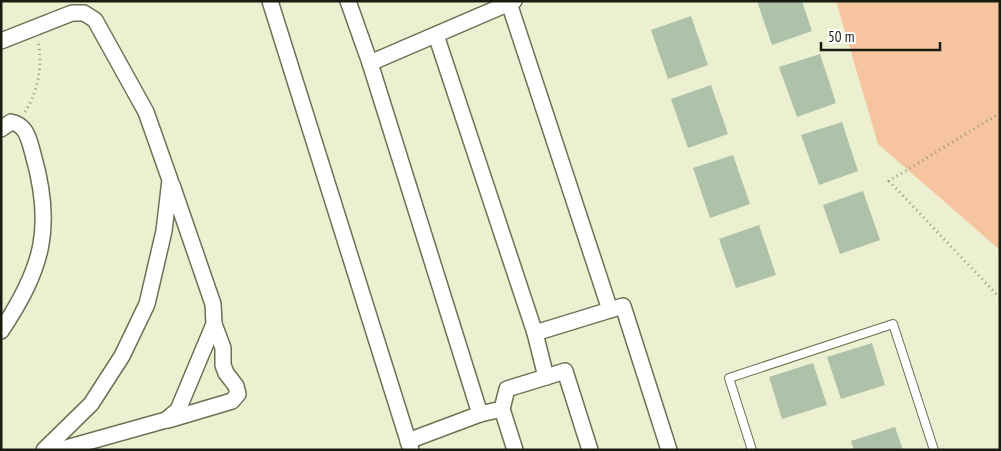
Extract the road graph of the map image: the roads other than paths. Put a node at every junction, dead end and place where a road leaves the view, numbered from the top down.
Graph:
1 (270, 1) edge
2 (348, 1) edge
3 (512, 2) edge
4 (436, 35) junction
5 (1, 41) edge
6 (370, 63) junction
7 (1, 129) edge
8 (170, 180) junction
9 (610, 310) junction
10 (214, 324) junction
11 (1, 331) edge
12 (535, 333) junction
13 (546, 377) junction
14 (502, 409) junction
15 (480, 414) junction
16 (166, 420) junction
17 (409, 445) edge
18 (44, 450) edge
19 (59, 450) edge
20 (515, 450) edge
21 (590, 450) edge
22 (668, 450) edge
23 (752, 450) edge
24 (934, 450) edge

1 - 17 street
2 - 6 street
3 - 4 street
3 - 9 street
4 - 6 street
4 - 12 street
5 - 8 street
6 - 15 street
7 - 11 street
8 - 10 street
8 - 18 street
9 - 12 street
9 - 22 street
10 - 16 street
10 - 16 street
12 - 13 street
13 - 14 street
13 - 21 street
14 - 15 street
14 - 20 street
15 - 17 street
16 - 19 street
23 - 24 lane

